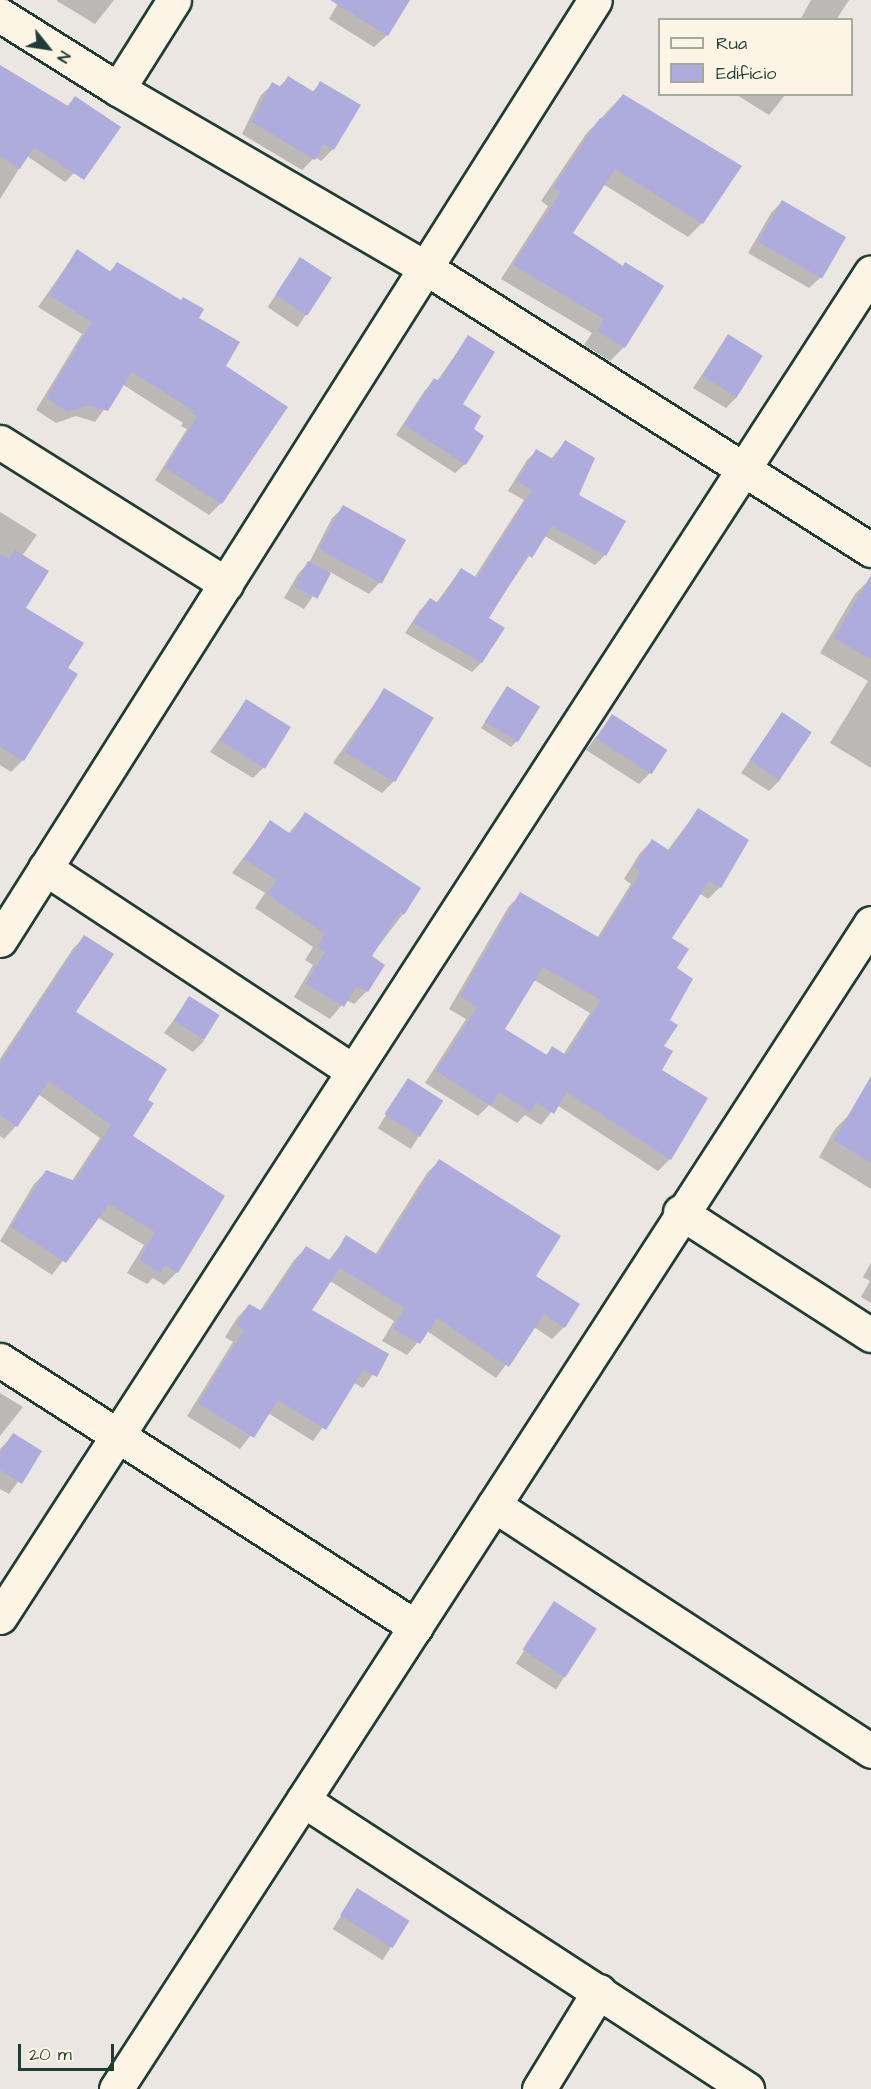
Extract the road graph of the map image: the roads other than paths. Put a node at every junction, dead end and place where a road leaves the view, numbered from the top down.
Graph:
1 (174, 0) edge
2 (596, 0) edge
3 (0, 15) edge
4 (118, 89) junction
5 (426, 268) junction
6 (871, 272) edge
7 (0, 442) edge
8 (745, 467) junction
9 (871, 550) edge
10 (226, 584) junction
11 (45, 868) junction
12 (871, 923) edge
13 (0, 940) edge
14 (353, 1071) junction
15 (680, 1212) junction
16 (871, 1335) edge
17 (0, 1360) edge
18 (117, 1436) junction
19 (494, 1505) junction
20 (0, 1617) edge
21 (416, 1627) junction
22 (871, 1751) edge
23 (303, 1800) junction
24 (599, 1991) junction
25 (116, 2089) edge
26 (539, 2089) edge
27 (747, 2089) edge

1 - 4 street
2 - 5 street
3 - 4 street
4 - 5 street
5 - 8 street
5 - 10 street
6 - 8 street
7 - 10 street
8 - 9 street
8 - 14 street
10 - 11 street
11 - 13 street
11 - 14 street
12 - 15 street
14 - 18 street
15 - 16 street
15 - 19 street
17 - 18 street
18 - 20 street
18 - 21 street
19 - 21 street
19 - 22 street
21 - 23 street
23 - 24 street
23 - 25 street
24 - 26 street
24 - 27 street

